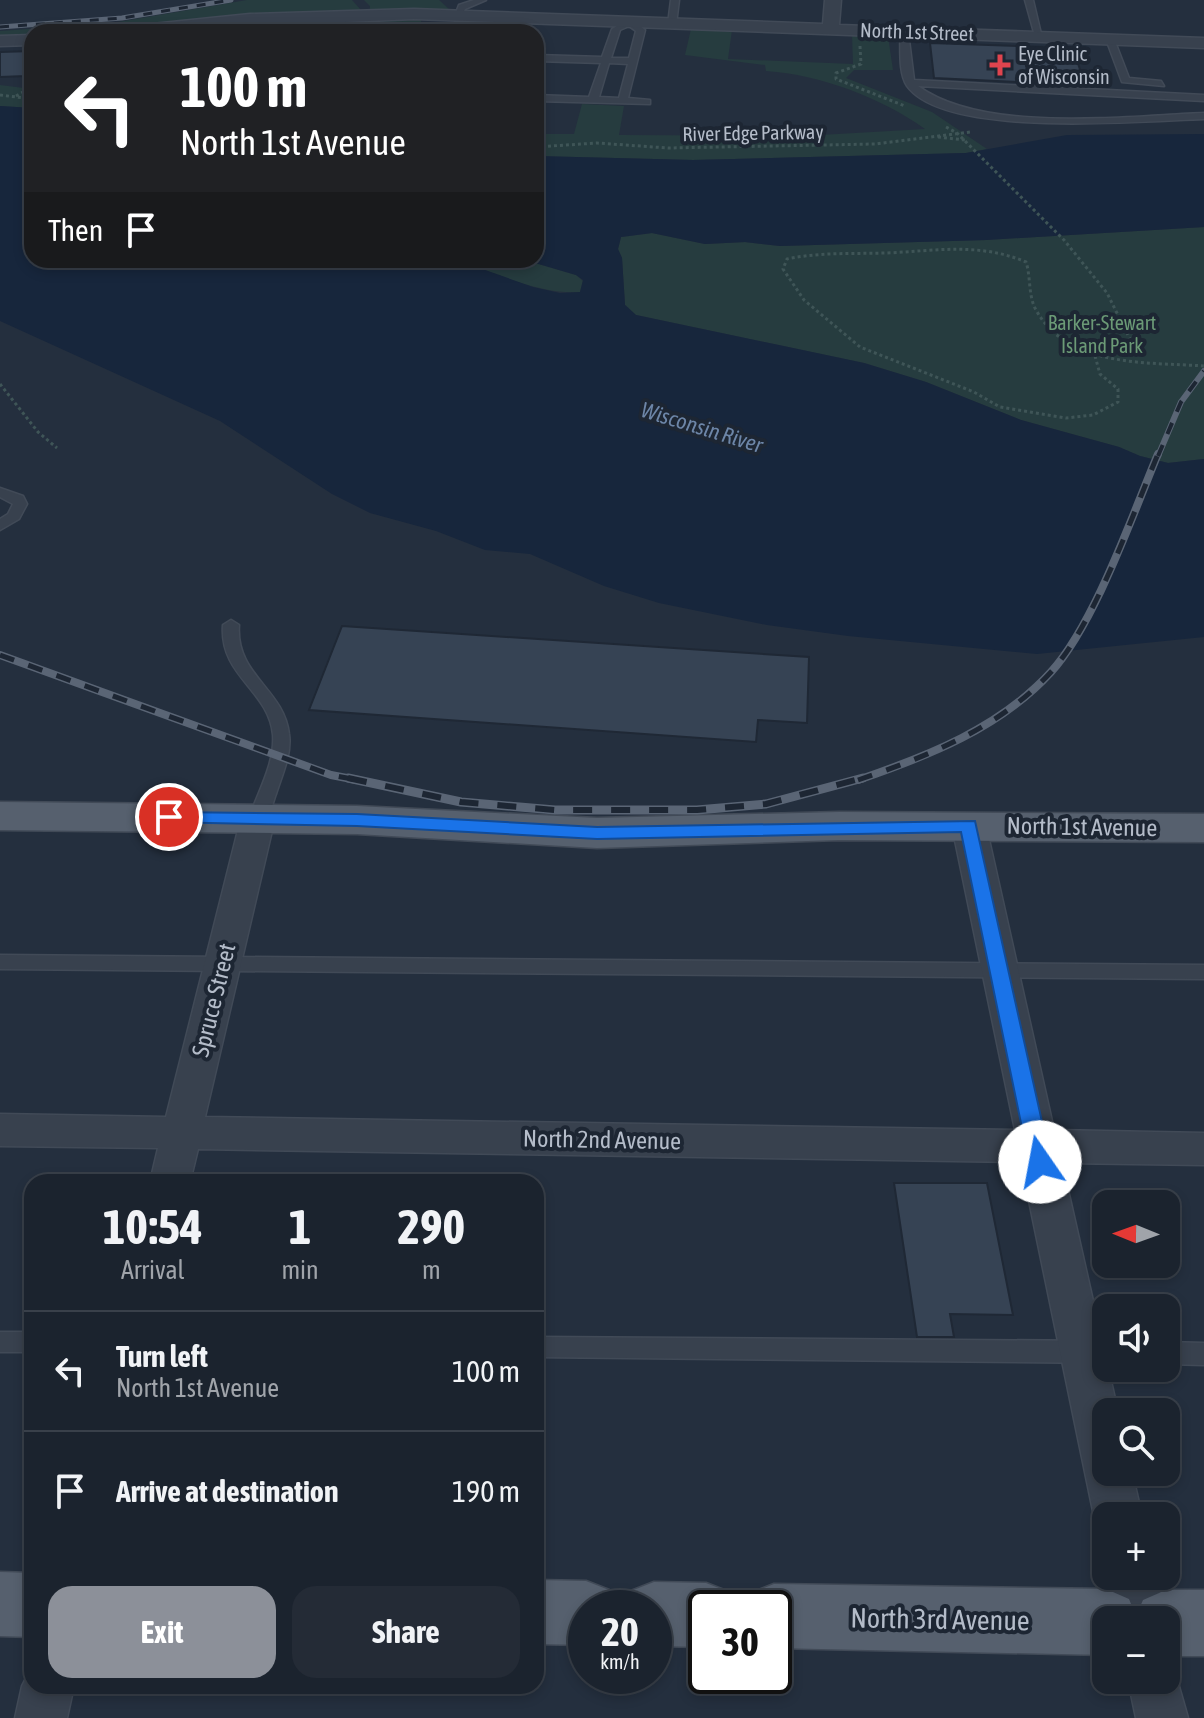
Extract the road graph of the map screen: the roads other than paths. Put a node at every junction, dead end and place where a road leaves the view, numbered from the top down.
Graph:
1 (482, 0) edge
2 (675, 0) edge
3 (833, 0) edge
4 (1029, 0) edge
5 (633, 15) junction
6 (457, 16) junction
7 (236, 24) edge
8 (672, 24) junction
9 (831, 30) junction
10 (904, 32) junction
11 (1039, 36) junction
12 (1110, 39) junction
13 (24, 40) edge
14 (0, 41) edge
15 (1204, 43) edge
16 (544, 58) edge
17 (606, 61) junction
18 (633, 61) junction
19 (910, 83) junction
20 (1204, 86) edge
21 (544, 98) edge
22 (1204, 98) edge
23 (593, 100) junction
24 (623, 101) junction
25 (647, 102) dead end
26 (1204, 116) edge
27 (0, 492) edge
28 (0, 526) edge
29 (231, 625) dead end
30 (0, 816) edge
31 (258, 818) junction
32 (969, 826) junction
33 (1204, 828) edge
34 (0, 962) edge
35 (222, 965) junction
36 (999, 971) junction
37 (1204, 972) edge
38 (0, 1130) edge
39 (183, 1132) junction
40 (1036, 1147) junction
41 (1204, 1149) edge
42 (172, 1174) edge
43 (0, 1342) edge
44 (24, 1342) edge
45 (1092, 1345) edge
46 (544, 1347) edge
47 (1092, 1352) edge
48 (1180, 1353) edge
49 (1204, 1354) edge
50 (0, 1604) edge
51 (24, 1605) edge
52 (544, 1612) edge
53 (568, 1613) edge
54 (792, 1616) edge
55 (1092, 1622) edge
56 (1180, 1623) edge
57 (1204, 1623) edge
58 (46, 1694) edge
59 (1157, 1694) edge
60 (41, 1718) edge
61 (1162, 1718) edge

1 - 6 lane
2 - 8 lane
3 - 9 street
4 - 11 lane
5 - 6 street, North 1st Street
5 - 8 street, North 1st Street
5 - 17 lane
5 - 18 lane
6 - 7 street, North 1st Street
8 - 9 street, North 1st Street
9 - 10 street, North 1st Street
10 - 11 street, North 1st Street
10 - 19 lane
11 - 12 street, North 1st Street
12 - 15 street, North 1st Street
12 - 20 lane
13 - 14 street
16 - 17 lane
17 - 18 lane
17 - 23 lane
18 - 24 lane
19 - 22 lane
19 - 26 lane
21 - 23 lane
23 - 24 lane
24 - 25 lane
27 - 28 lane
29 - 31 lane
30 - 31 main road, North 1st Avenue
31 - 32 main road, North 1st Avenue
31 - 35 street, Spruce Street
32 - 33 main road, North 1st Avenue
32 - 36 street
34 - 35 lane
35 - 36 lane
35 - 39 street, Spruce Street
36 - 37 lane
36 - 40 street
38 - 39 street, North 2nd Avenue
39 - 40 street, North 2nd Avenue
39 - 42 street, Spruce Street
40 - 41 street, North 2nd Avenue
40 - 45 street
43 - 44 lane
46 - 47 lane
48 - 49 lane
50 - 51 main road
52 - 53 main road
54 - 55 main road, North 3rd Avenue
56 - 57 main road
58 - 60 street
59 - 61 street

